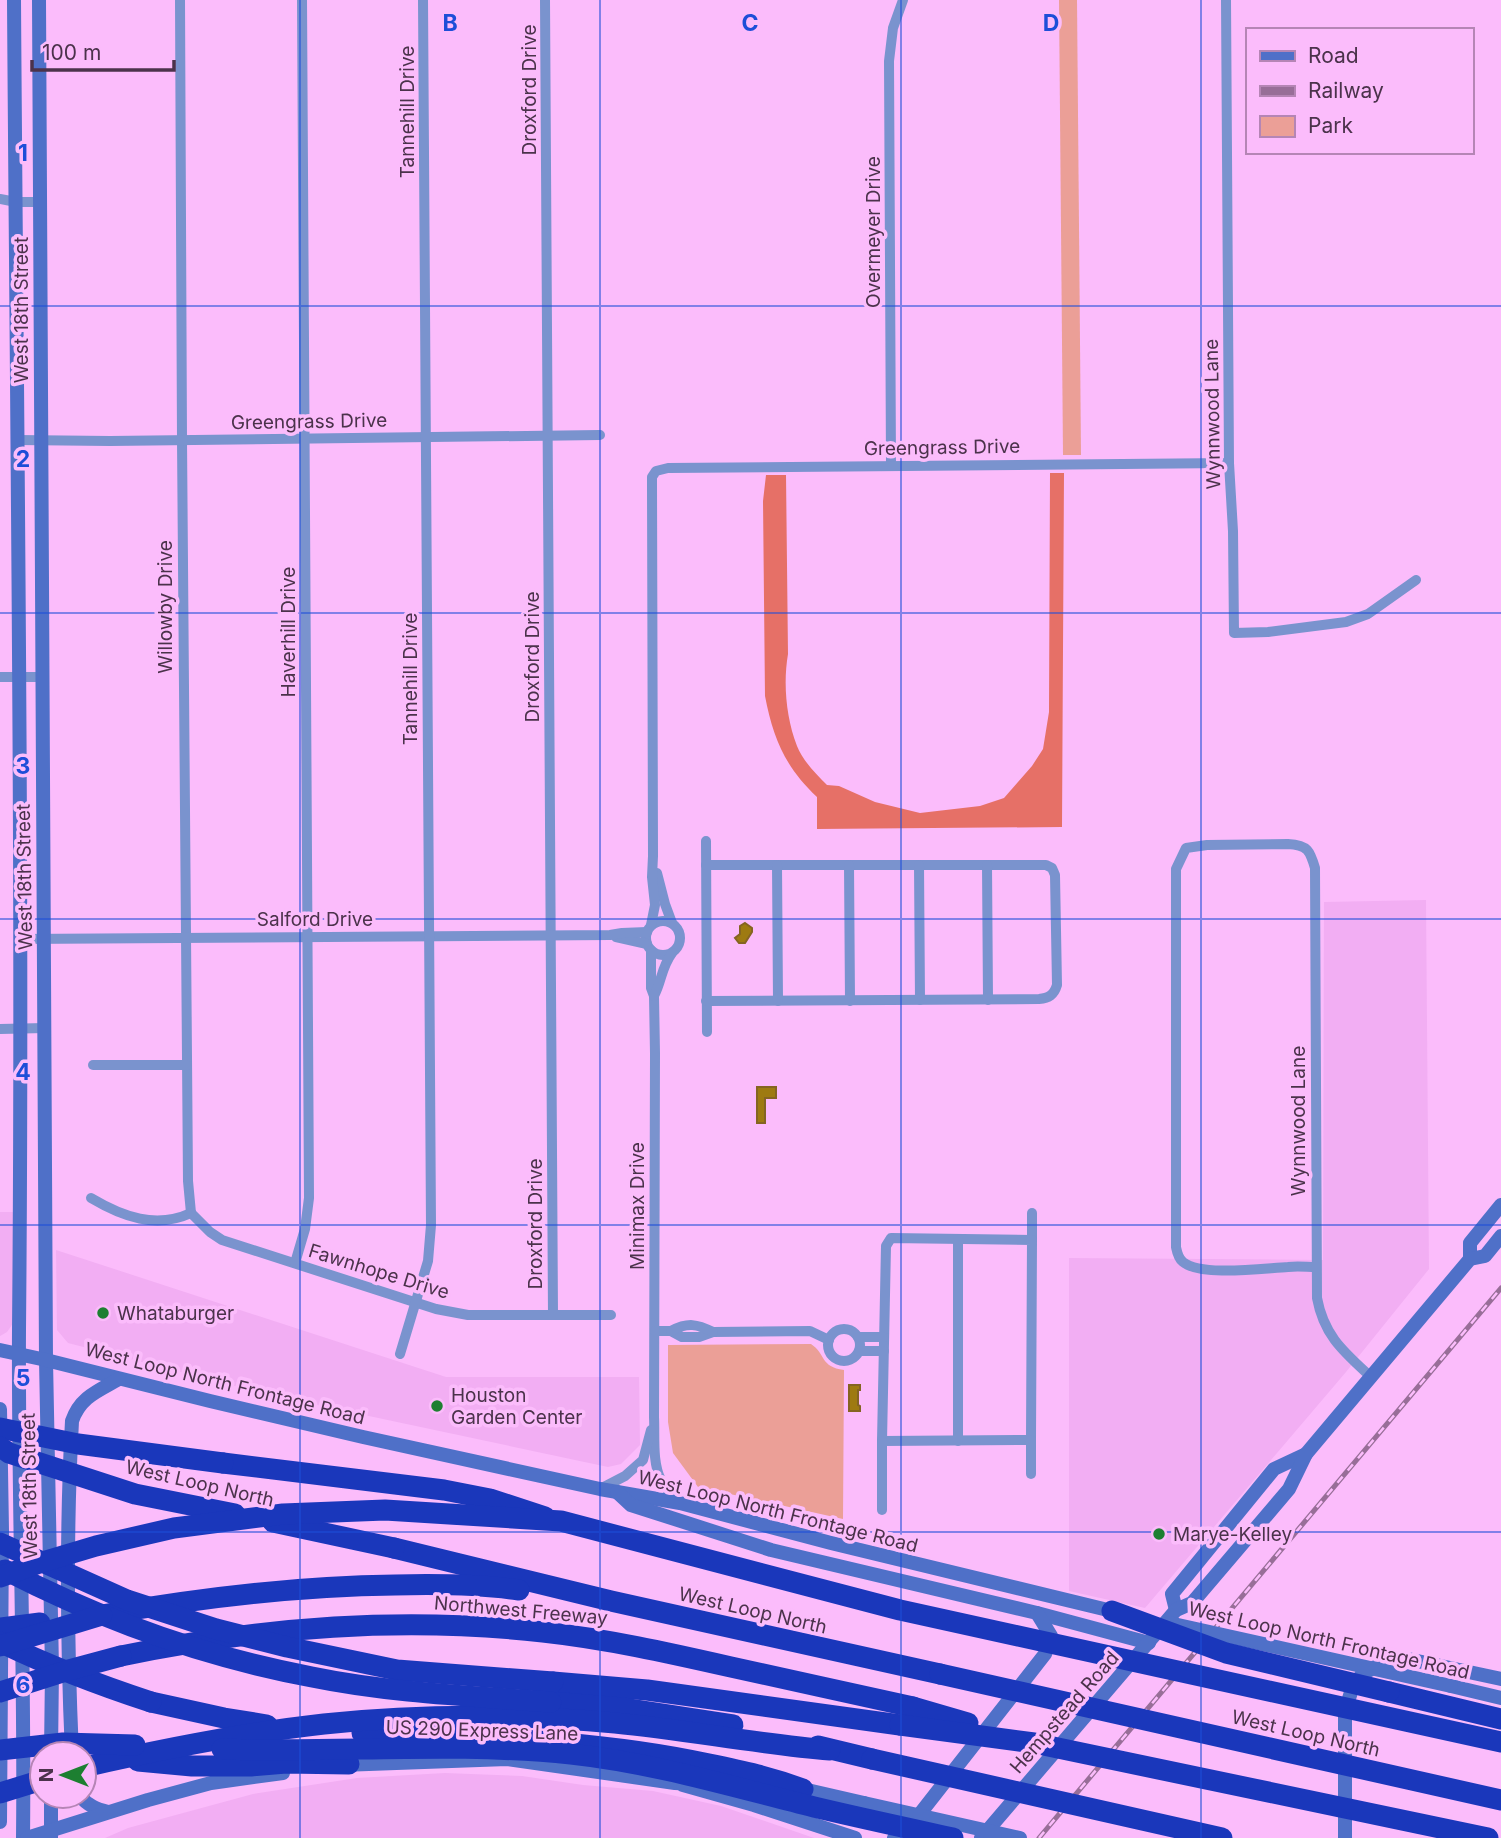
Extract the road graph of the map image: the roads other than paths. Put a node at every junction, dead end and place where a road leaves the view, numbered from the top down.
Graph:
1 (14, 0) edge
2 (38, 0) edge
3 (180, 0) edge
4 (302, 0) edge
5 (424, 0) edge
6 (545, 0) edge
7 (903, 0) edge
8 (1226, 0) edge
9 (15, 66) junction
10 (39, 66) junction
11 (0, 199) edge
12 (16, 202) junction
13 (39, 202) junction
14 (600, 435) dead end
15 (549, 436) junction
16 (426, 437) junction
17 (304, 439) junction
18 (17, 440) junction
19 (40, 440) junction
20 (181, 440) junction
21 (1229, 463) junction
22 (891, 465) junction
23 (18, 557) junction
24 (41, 557) junction
25 (1416, 580) dead end
26 (0, 677) edge
27 (19, 677) junction
28 (42, 677) junction
29 (20, 808) junction
30 (42, 808) junction
31 (706, 841) dead end
32 (653, 856) junction
33 (706, 865) junction
34 (777, 865) junction
35 (849, 865) junction
36 (919, 865) junction
37 (987, 865) junction
38 (672, 923) junction
39 (649, 929) junction
40 (551, 935) junction
41 (610, 935) junction
42 (429, 936) junction
43 (307, 937) junction
44 (44, 938) junction
45 (186, 938) junction
46 (20, 939) junction
47 (649, 947) junction
48 (672, 953) junction
49 (654, 996) junction
50 (850, 1000) junction
51 (920, 1000) junction
52 (988, 1000) junction
53 (706, 1001) junction
54 (778, 1001) junction
55 (44, 1028) junction
56 (0, 1029) edge
57 (20, 1029) junction
58 (706, 1032) dead end
59 (93, 1065) dead end
60 (187, 1065) junction
61 (91, 1198) dead end
62 (1501, 1205) edge
63 (191, 1213) junction
64 (1032, 1213) dead end
65 (1501, 1236) edge
66 (958, 1239) junction
67 (1032, 1240) junction
68 (21, 1252) junction
69 (46, 1257) junction
70 (1470, 1259) junction
71 (295, 1263) junction
72 (1316, 1267) junction
73 (416, 1302) junction
74 (553, 1315) junction
75 (611, 1315) dead end
76 (655, 1331) junction
77 (858, 1337) junction
78 (884, 1337) junction
79 (829, 1340) junction
80 (0, 1350) edge
81 (859, 1351) junction
82 (884, 1351) junction
83 (400, 1354) dead end
84 (20, 1355) junction
85 (46, 1360) junction
86 (1371, 1377) junction
87 (118, 1379) junction
88 (0, 1409) edge
89 (654, 1417) junction
90 (0, 1428) edge
91 (1031, 1440) junction
92 (882, 1441) junction
93 (958, 1441) junction
94 (0, 1447) edge
95 (1306, 1454) junction
96 (1031, 1474) dead end
97 (600, 1489) junction
98 (617, 1492) junction
99 (680, 1503) junction
100 (882, 1510) dead end
101 (561, 1521) junction
102 (0, 1543) edge
103 (0, 1568) edge
104 (0, 1577) edge
105 (611, 1601) junction
106 (1176, 1610) junction
107 (1112, 1611) junction
108 (1037, 1613) junction
109 (111, 1614) junction
110 (0, 1628) edge
111 (1149, 1643) junction
112 (0, 1644) edge
113 (1501, 1679) edge
114 (0, 1692) edge
115 (1501, 1698) edge
116 (551, 1701) junction
117 (1501, 1719) edge
118 (51, 1740) edge
119 (71, 1740) edge
120 (1501, 1742) edge
121 (1034, 1743) junction
122 (7, 1749) edge
123 (28, 1751) edge
124 (98, 1757) edge
125 (98, 1764) edge
126 (349, 1764) junction
127 (675, 1783) junction
128 (28, 1784) edge
129 (803, 1789) junction
130 (0, 1793) edge
131 (1501, 1800) edge
132 (98, 1809) edge
133 (51, 1810) edge
134 (109, 1812) junction
135 (0, 1822) edge
136 (51, 1835) edge
137 (25, 1838) edge
138 (855, 1838) edge
139 (894, 1838) edge
140 (953, 1838) edge
141 (981, 1838) edge
142 (1020, 1838) edge
143 (1222, 1838) edge
144 (1345, 1838) edge
145 (1488, 1838) edge

1 - 9 main road, West 18th Street
2 - 10 main road, West 18th Street
3 - 20 street, Willowby Drive
4 - 17 street, Haverhill Drive
5 - 16 street, Tannehill Drive
6 - 15 street, Droxford Drive
7 - 22 street, Overmeyer Drive
8 - 21 street, Wynnwood Lane
9 - 10 main road
9 - 12 main road, West 18th Street
10 - 13 main road, West 18th Street
11 - 12 street
12 - 13 street
12 - 18 main road, West 18th Street
13 - 19 main road, West 18th Street
14 - 15 street, Greengrass Drive
15 - 16 street, Greengrass Drive
15 - 40 street, Droxford Drive
16 - 17 street, Greengrass Drive
16 - 42 street, Tannehill Drive
17 - 20 street, Greengrass Drive
17 - 43 street, Haverhill Drive
18 - 19 street, Greengrass Drive
18 - 23 main road, West 18th Street
19 - 20 street, Greengrass Drive
19 - 24 main road, West 18th Street
20 - 45 street, Willowby Drive
21 - 22 street, Greengrass Drive
21 - 25 street, Wynnwood Lane
22 - 32 street, Greengrass Drive
23 - 24 main road
23 - 27 main road, West 18th Street
24 - 28 main road, West 18th Street
26 - 27 street
27 - 28 street
27 - 29 main road, West 18th Street
28 - 30 main road, West 18th Street
29 - 30 main road
29 - 46 main road, West 18th Street
30 - 44 main road, West 18th Street
31 - 33 street
32 - 38 street
32 - 39 street
33 - 34 street
33 - 53 street
34 - 35 street
34 - 54 street
35 - 36 street
35 - 50 street
36 - 37 street
36 - 51 street
37 - 52 street
37 - 52 street
38 - 39 street
38 - 48 street
39 - 41 street, Salford Drive
39 - 47 street
40 - 41 street, Salford Drive
40 - 42 street, Salford Drive
40 - 74 street, Droxford Drive
41 - 47 street, Salford Drive
42 - 43 street, Salford Drive
42 - 73 street, Tannehill Drive
43 - 45 street, Salford Drive
43 - 71 street, Haverhill Drive
44 - 45 street, Salford Drive
44 - 46 street, Salford Drive
44 - 55 main road, West 18th Street
45 - 60 street, Willowby Drive
46 - 57 main road, West 18th Street
47 - 48 street
47 - 49 street, Minimax Drive
48 - 49 street, Minimax Drive
49 - 76 street, Minimax Drive
50 - 51 street
50 - 54 street
51 - 52 street
53 - 54 street
53 - 58 street
55 - 57 street
55 - 69 main road, West 18th Street
56 - 57 street
57 - 68 main road, West 18th Street
59 - 60 street
60 - 63 street, Willowby Drive
61 - 63 street
62 - 70 main road, Hempstead Road
63 - 71 street, Fawnhope Drive
64 - 67 street
65 - 70 main road, Hempstead Road
66 - 67 street
66 - 78 street
66 - 93 street
67 - 91 street
68 - 69 main road
68 - 84 main road, West 18th Street
69 - 85 main road, West 18th Street
70 - 86 main road, Hempstead Road
71 - 73 street, Fawnhope Drive
72 - 72 street, Wynnwood Lane
72 - 86 street, Wynnwood Lane
73 - 74 street, Fawnhope Drive
73 - 83 street, Tannehill Drive
74 - 75 street, Fawnhope Drive
76 - 79 street
76 - 89 street, Minimax Drive
77 - 78 street
77 - 79 street
77 - 81 street
78 - 82 street
79 - 81 street
80 - 84 main road, West Loop North Frontage Road
81 - 82 street
82 - 92 street
84 - 85 main road, West Loop North Frontage Road
84 - 137 main road, West 18th Street
85 - 87 main road, West Loop North Frontage Road
85 - 118 main road, West 18th Street
86 - 95 main road, Hempstead Road
87 - 97 main road, West Loop North Frontage Road
87 - 119 main road
88 - 135 main road
89 - 97 street, Minimax Drive
89 - 99 street, Minimax Drive
90 - 101 highway, bridge
91 - 93 street
91 - 96 street
92 - 93 street
92 - 100 street
94 - 105 highway, West Loop North, bridge
95 - 106 main road, Hempstead Road
95 - 106 main road, Hempstead Road
97 - 98 main road, West Loop North Frontage Road
98 - 99 main road, West Loop North Frontage Road
98 - 108 main road
99 - 107 main road, West Loop North Frontage Road
101 - 104 highway, bridge
101 - 120 highway, bridge
102 - 116 highway, bridge
103 - 116 highway, bridge
105 - 109 highway
105 - 131 highway, West Loop North, bridge
106 - 111 main road, Hempstead Road
107 - 115 main road, West Loop North Frontage Road, bridge
107 - 117 highway, bridge
108 - 111 main road
108 - 139 main road
109 - 110 highway, bridge
109 - 112 highway, bridge
111 - 141 main road, Hempstead Road
112 - 129 highway, bridge
113 - 144 main road
114 - 121 highway, Northwest Freeway, bridge
116 - 121 highway, bridge
116 - 125 highway
116 - 143 highway, bridge
121 - 145 highway, bridge
122 - 123 highway, bridge
122 - 140 highway, US 290 Express Lane, bridge
124 - 126 highway
126 - 127 main road
126 - 134 main road
127 - 129 main road
127 - 138 main road
128 - 130 highway, bridge
129 - 142 main road, bridge
132 - 134 main road
133 - 136 main road
134 - 136 main road
136 - 137 main road

